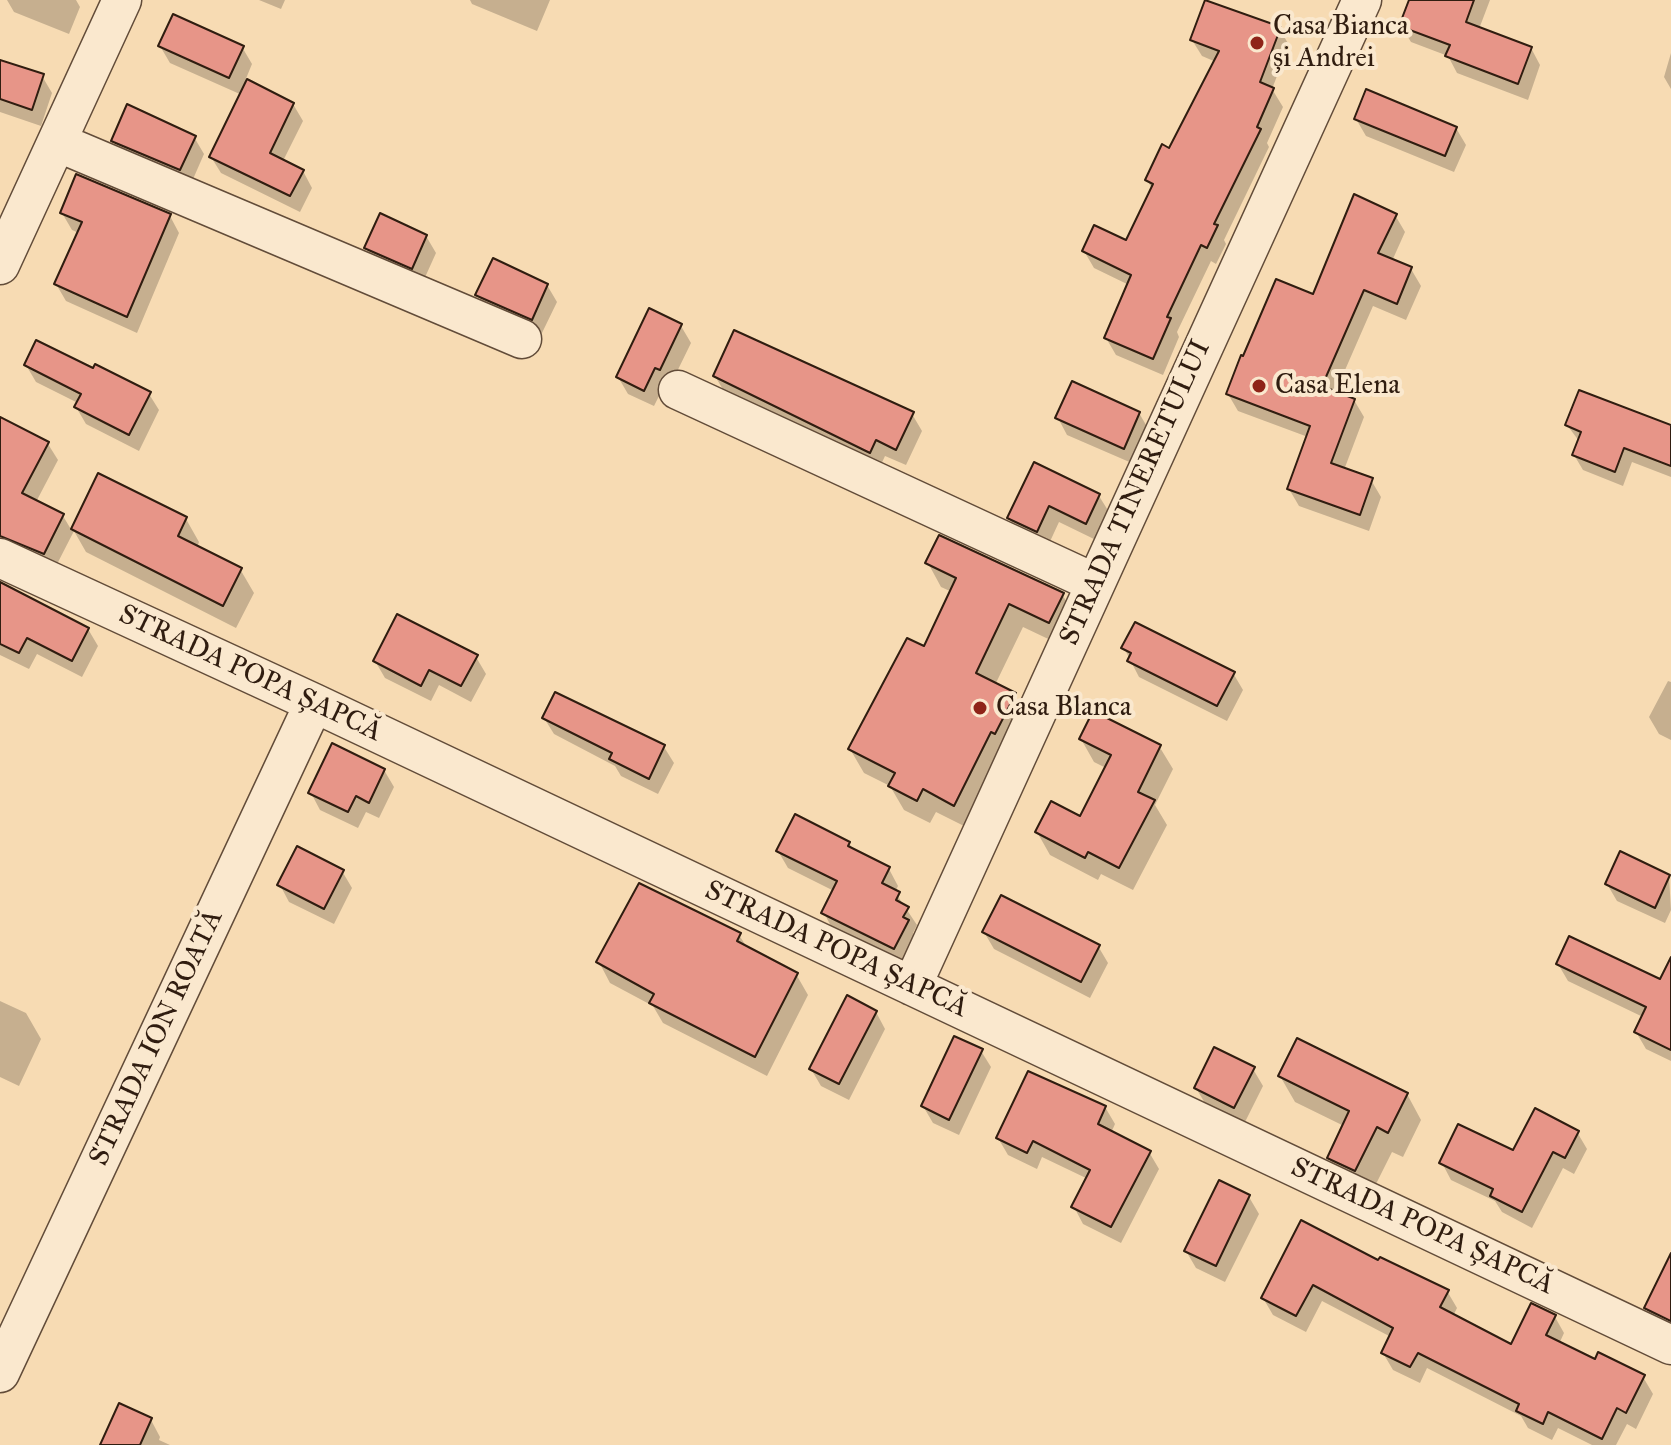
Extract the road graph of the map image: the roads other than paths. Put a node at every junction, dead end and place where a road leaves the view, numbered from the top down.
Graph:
1 (122, 0) edge
2 (1362, 0) edge
3 (57, 142) junction
4 (0, 265) edge
5 (522, 339) dead end
6 (678, 390) dead end
7 (0, 558) edge
8 (1095, 583) junction
9 (314, 703) junction
10 (912, 986) junction
11 (1671, 1345) edge
12 (0, 1373) edge

1 - 3 street
2 - 8 street, STRADA TINERETULUI
3 - 4 street
3 - 5 street
6 - 8 street
7 - 9 street, STRADA POPA ȘAPCĂ
8 - 10 street, STRADA TINERETULUI
9 - 10 street, STRADA POPA ȘAPCĂ
9 - 12 street, STRADA ION ROATĂ
10 - 11 street, STRADA POPA ȘAPCĂ

